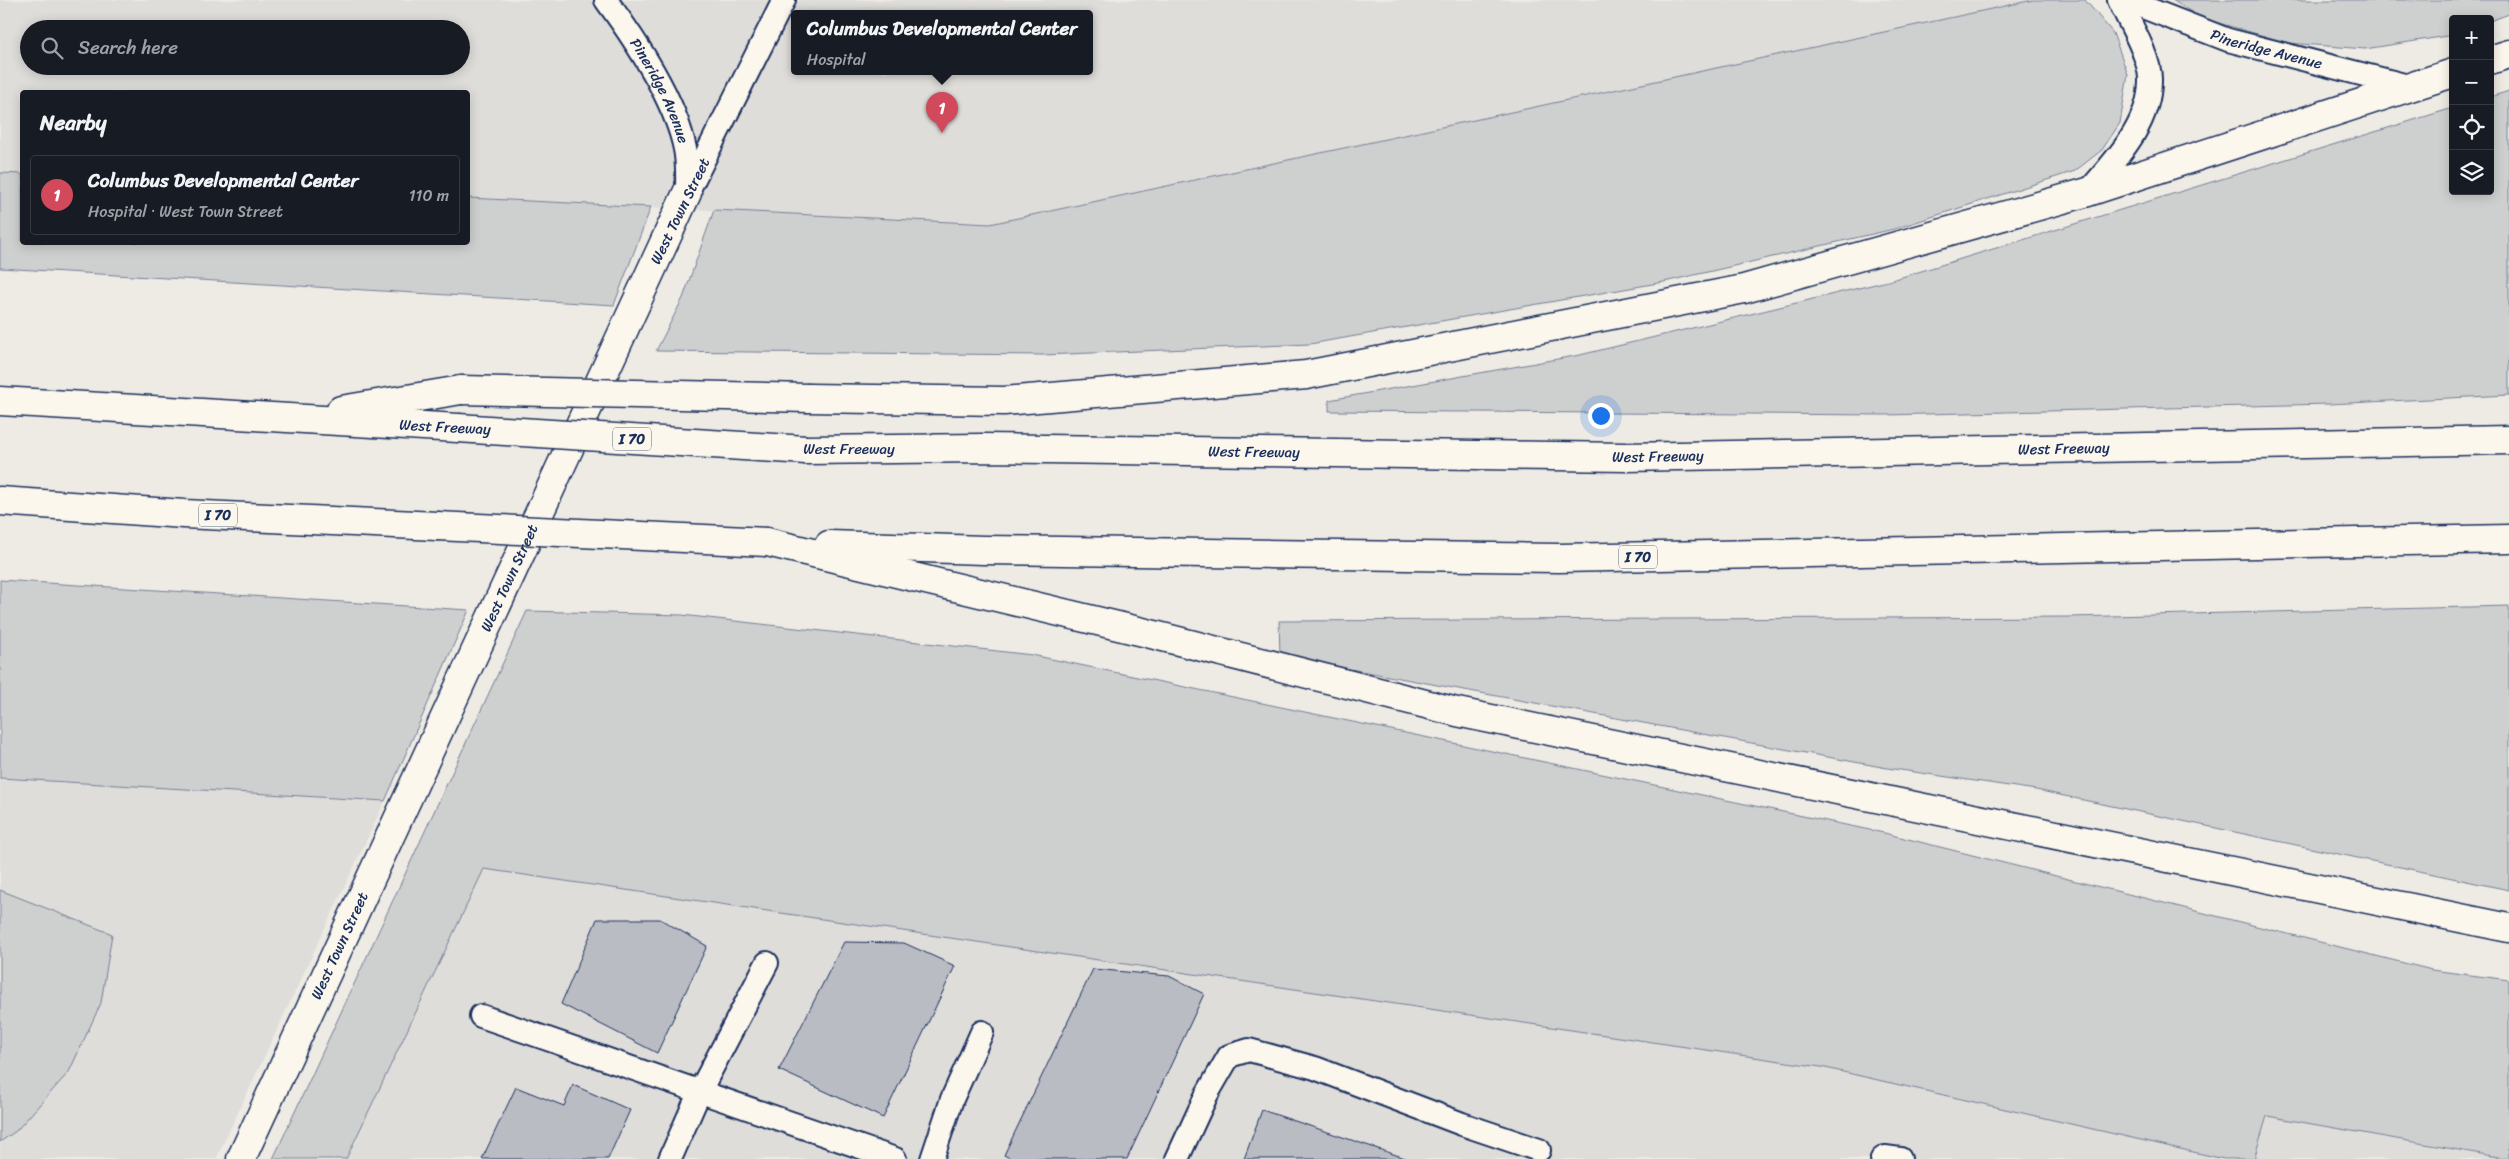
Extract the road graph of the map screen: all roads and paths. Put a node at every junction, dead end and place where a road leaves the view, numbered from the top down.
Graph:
1 (606, 0) edge
2 (784, 0) edge
3 (2119, 0) edge
4 (2125, 0) edge
5 (2509, 54) edge
6 (2494, 59) edge
7 (2449, 74) edge
8 (2412, 87) junction
9 (2088, 192) junction
10 (688, 193) junction
11 (0, 401) edge
12 (293, 418) junction
13 (2509, 440) edge
14 (0, 501) edge
15 (2509, 539) edge
16 (767, 542) junction
17 (2509, 928) edge
18 (767, 963) dead end
19 (482, 1016) dead end
20 (982, 1032) dead end
21 (700, 1091) junction
22 (1539, 1150) dead end
23 (240, 1159) edge
24 (670, 1159) edge
25 (895, 1159) edge
26 (932, 1159) edge
27 (1177, 1159) edge
28 (1882, 1159) edge
29 (1900, 1159) edge

1 - 10 lane, Pineridge Avenue
2 - 10 lane, West Town Street
3 - 9 lane
4 - 8 lane, Pineridge Avenue
5 - 6 main road
7 - 8 main road
8 - 9 main road
9 - 12 main road, bridge
10 - 23 main road, West Town Street
11 - 12 main road, West Freeway / I 70
12 - 13 main road, West Freeway / I 70, bridge
14 - 16 main road, I 70, bridge
15 - 16 main road, I 70
16 - 17 main road
18 - 21 lane
19 - 21 lane
20 - 26 lane
21 - 24 lane
21 - 25 lane
22 - 27 lane
28 - 29 lane

